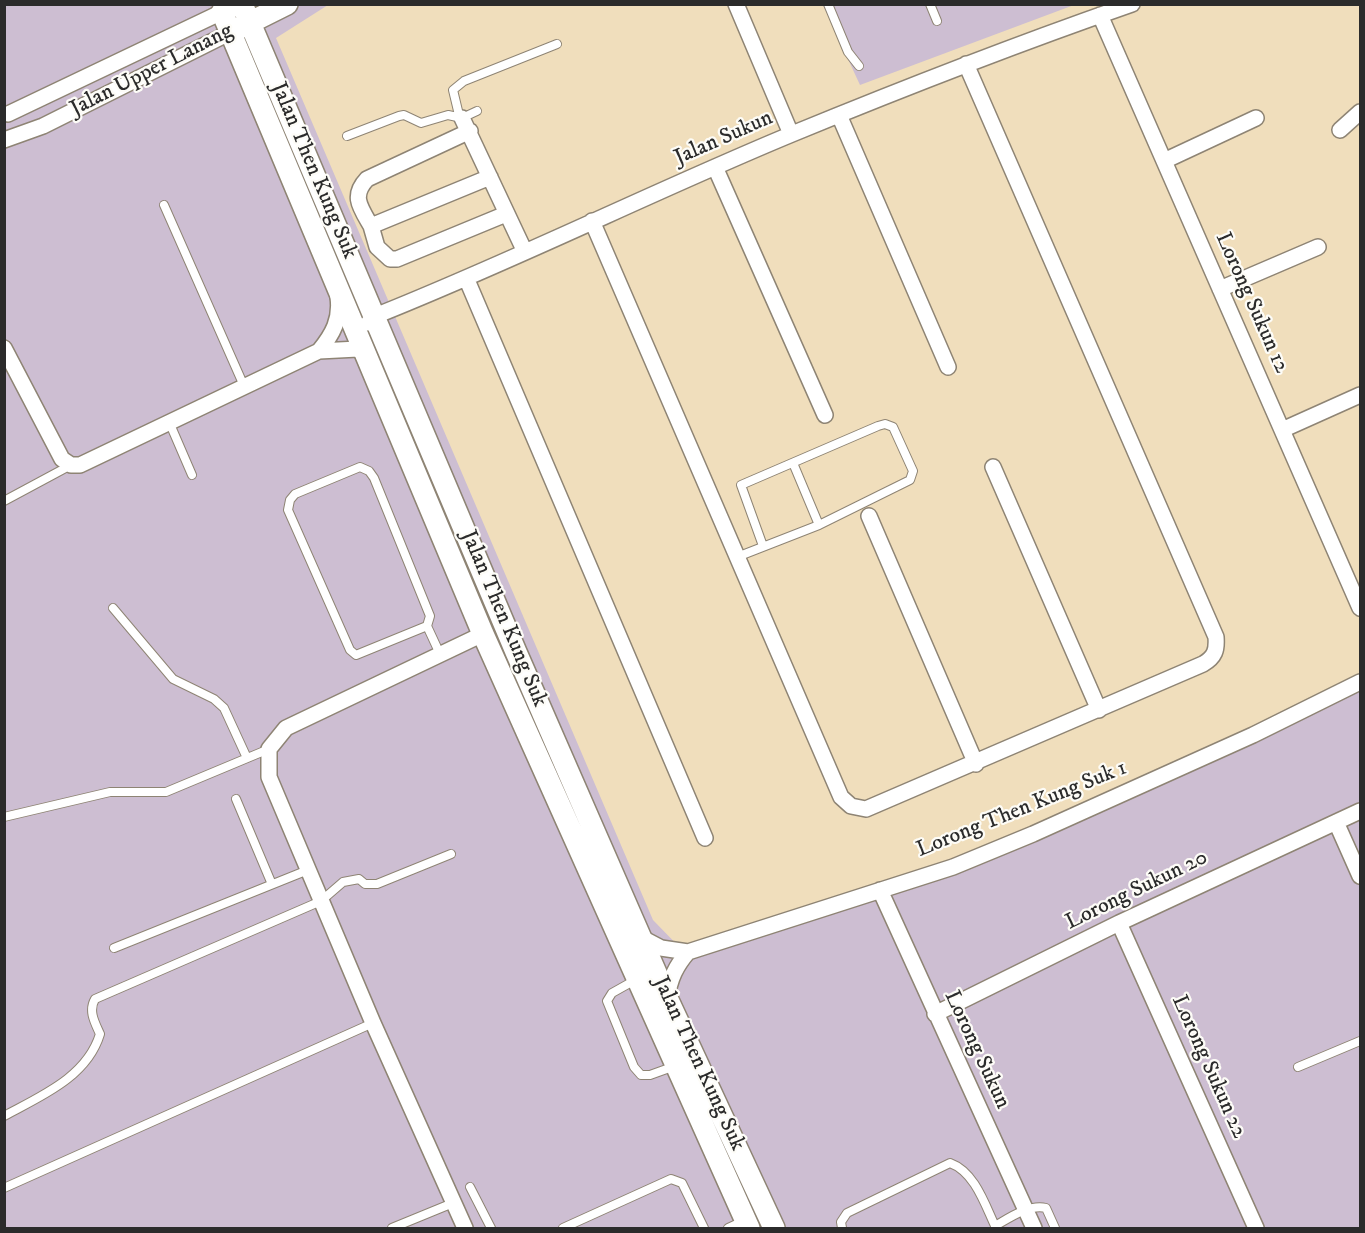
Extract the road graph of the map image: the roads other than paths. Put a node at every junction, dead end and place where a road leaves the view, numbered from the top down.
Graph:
1 (287, 4) edge
2 (736, 4) edge
3 (828, 4) edge
4 (930, 4) edge
5 (1132, 4) edge
6 (236, 15) edge
7 (1100, 15) junction
8 (937, 21) dead end
9 (557, 44) dead end
10 (966, 64) junction
11 (859, 66) dead end
12 (6, 110) edge
13 (477, 111) dead end
14 (1360, 112) edge
15 (839, 115) junction
16 (1256, 118) dead end
17 (464, 121) junction
18 (1340, 130) dead end
19 (791, 134) junction
20 (347, 136) dead end
21 (10, 138) edge
22 (1164, 161) junction
23 (715, 167) junction
24 (490, 177) junction
25 (164, 205) dead end
26 (506, 214) junction
27 (592, 221) junction
28 (371, 225) junction
29 (1318, 247) dead end
30 (525, 252) junction
31 (467, 280) junction
32 (337, 285) junction
33 (1220, 289) junction
34 (375, 316) junction
35 (4, 348) edge
36 (319, 351) junction
37 (365, 353) junction
38 (948, 367) dead end
39 (244, 386) junction
40 (1360, 395) edge
41 (825, 415) dead end
42 (170, 423) junction
43 (1282, 430) junction
44 (793, 463) junction
45 (71, 465) junction
46 (993, 467) dead end
47 (192, 475) dead end
48 (4, 501) edge
49 (868, 516) dead end
50 (819, 525) junction
51 (763, 546) junction
52 (737, 556) junction
53 (1360, 568) edge
54 (1345, 574) junction
55 (488, 586) junction
56 (113, 608) dead end
57 (1360, 608) edge
58 (426, 626) junction
59 (483, 634) junction
60 (516, 652) junction
61 (440, 654) junction
62 (1360, 682) edge
63 (1098, 710) junction
64 (269, 749) junction
65 (247, 758) junction
66 (976, 764) junction
67 (236, 799) dead end
68 (1360, 811) edge
69 (4, 818) edge
70 (1336, 822) junction
71 (705, 838) dead end
72 (451, 854) dead end
73 (308, 870) junction
74 (1360, 876) edge
75 (271, 882) junction
76 (880, 890) junction
77 (321, 901) junction
78 (1119, 923) junction
79 (642, 938) junction
80 (114, 948) dead end
81 (688, 952) junction
82 (637, 979) junction
83 (667, 998) junction
84 (935, 1014) junction
85 (373, 1023) junction
86 (1360, 1041) edge
87 (676, 1066) junction
88 (1298, 1067) dead end
89 (4, 1116) edge
90 (470, 1187) dead end
91 (4, 1188) edge
92 (453, 1203) junction
93 (1026, 1210) junction
94 (741, 1226) edge
95 (995, 1227) edge
96 (392, 1228) edge
97 (465, 1228) edge
98 (491, 1228) edge
99 (563, 1228) edge
100 (704, 1228) edge
101 (774, 1228) edge
102 (842, 1228) edge
103 (1034, 1228) edge
104 (1055, 1228) edge
105 (1256, 1228) edge

1 - 6 street, Jalan Upper Lanang
2 - 19 street
3 - 11 lane
4 - 8 lane
5 - 7 street, Jalan Sukun
6 - 12 street, Jalan Upper Lanang
6 - 21 street, Jalan Upper Lanang
6 - 32 street, Jalan Then Kung Suk
6 - 34 street, Jalan Then Kung Suk
7 - 10 street, Jalan Sukun
7 - 22 street, Lorong Sukun 12
9 - 17 lane
10 - 15 street, Jalan Sukun
10 - 63 street
12 - 21 street
13 - 17 lane
14 - 18 street
15 - 19 street, Jalan Sukun
15 - 38 street
16 - 22 street
17 - 20 lane
17 - 24 street
17 - 28 street
19 - 23 street, Jalan Sukun
22 - 33 street, Lorong Sukun 12
23 - 27 street, Jalan Sukun
23 - 41 street
24 - 26 street
24 - 28 street
25 - 39 lane
26 - 28 street
26 - 30 street
27 - 30 street, Jalan Sukun
27 - 52 street
29 - 33 street
30 - 31 street, Jalan Sukun
31 - 34 street, Jalan Sukun
31 - 71 street
32 - 36 street
32 - 37 street, Jalan Then Kung Suk
33 - 43 street, Lorong Sukun 12
34 - 37 street
34 - 55 street, Jalan Then Kung Suk
35 - 45 street
36 - 37 street
36 - 39 street
37 - 59 street, Jalan Then Kung Suk
39 - 42 street
40 - 43 street
42 - 45 street
42 - 47 lane
43 - 54 street, Lorong Sukun 12
44 - 50 lane
44 - 50 lane
44 - 51 lane
45 - 48 lane
46 - 63 street
49 - 66 street
50 - 51 lane
51 - 52 lane
52 - 66 street
53 - 54 street
54 - 57 street, Lorong Sukun 12
55 - 59 street
55 - 60 street, Jalan Then Kung Suk
56 - 65 lane
58 - 58 lane
58 - 61 lane
59 - 60 street
59 - 61 street
59 - 82 street, Jalan Then Kung Suk
60 - 79 street, Jalan Then Kung Suk
61 - 64 street
62 - 76 street, Lorong Then Kung Suk 1
63 - 66 street
64 - 65 lane
64 - 73 street
65 - 69 lane
67 - 75 lane
68 - 70 street, Lorong Sukun 20
70 - 74 street
70 - 78 street, Lorong Sukun 20
72 - 77 lane
73 - 75 lane
73 - 77 street
75 - 80 lane
76 - 81 street, Lorong Then Kung Suk 1
76 - 84 street, Lorong Sukun
77 - 85 street
77 - 89 lane
78 - 84 street, Lorong Sukun 20
78 - 105 street, Lorong Sukun 22
79 - 81 street
79 - 83 street, Jalan Then Kung Suk
81 - 83 street
82 - 87 street, Jalan Then Kung Suk
82 - 87 lane
83 - 101 street, Jalan Then Kung Suk
84 - 93 street, Lorong Sukun
85 - 91 lane
85 - 92 street
86 - 88 lane
87 - 94 street, Jalan Then Kung Suk
90 - 98 lane
92 - 96 lane
92 - 97 street
93 - 95 lane
93 - 103 street, Lorong Sukun
93 - 104 lane
95 - 102 lane
99 - 100 lane

